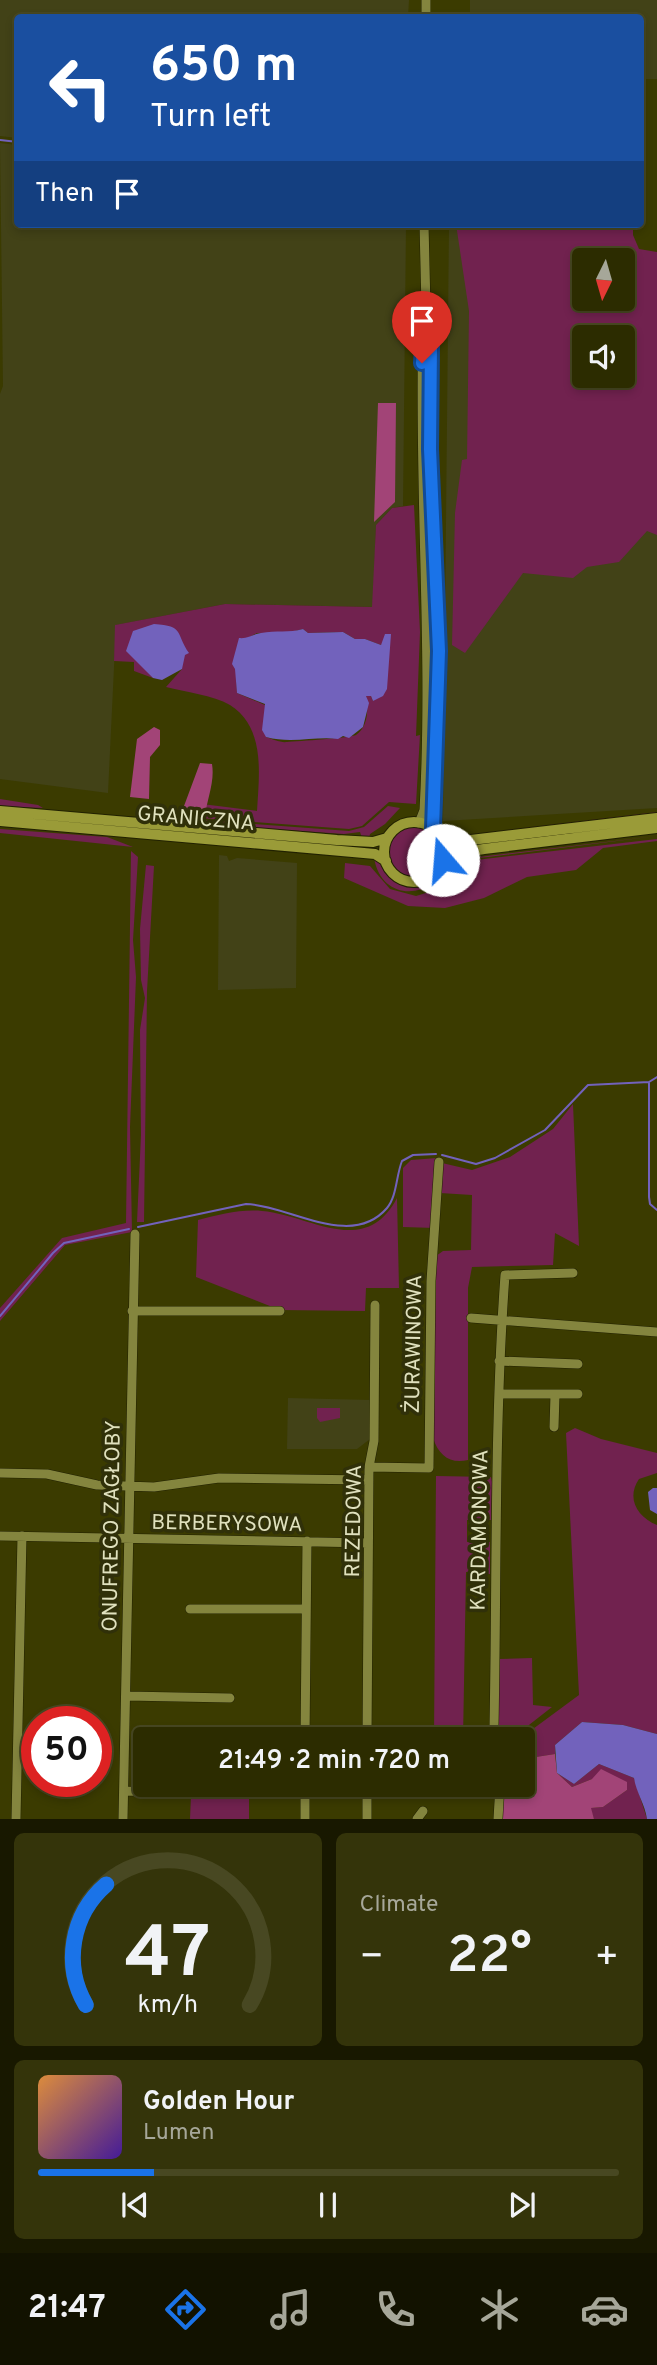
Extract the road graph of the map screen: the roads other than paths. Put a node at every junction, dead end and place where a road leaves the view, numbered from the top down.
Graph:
1 (424, 228) edge
2 (426, 308) junction
3 (0, 811) edge
4 (657, 818) edge
5 (0, 821) edge
6 (419, 823) junction
7 (657, 828) edge
8 (436, 832) junction
9 (387, 838) junction
10 (386, 861) junction
11 (442, 865) junction
12 (439, 1162) dead end
13 (135, 1234) dead end
14 (573, 1273) dead end
15 (375, 1305) dead end
16 (132, 1311) junction
17 (280, 1311) dead end
18 (471, 1318) dead end
19 (502, 1320) junction
20 (657, 1332) edge
21 (499, 1361) junction
22 (578, 1364) dead end
23 (499, 1394) junction
24 (578, 1394) dead end
25 (555, 1395) junction
26 (554, 1427) dead end
27 (369, 1467) junction
28 (0, 1474) edge
29 (369, 1480) junction
30 (129, 1486) junction
31 (0, 1536) edge
32 (22, 1536) junction
33 (128, 1538) junction
34 (307, 1541) junction
35 (369, 1543) junction
36 (190, 1609) dead end
37 (306, 1609) junction
38 (126, 1696) junction
39 (230, 1699) dead end
40 (305, 1727) edge
41 (367, 1727) edge
42 (494, 1727) edge
43 (124, 1791) junction
44 (133, 1791) edge
45 (305, 1797) edge
46 (367, 1797) edge
47 (499, 1797) edge
48 (16, 1819) edge
49 (123, 1819) edge
50 (305, 1819) edge
51 (367, 1819) edge
52 (498, 1819) edge

1 - 2 street
2 - 6 street
2 - 8 street
3 - 9 main road, GRANICZNA
4 - 8 main road
5 - 10 main road, GRANICZNA
6 - 8 main road
6 - 9 main road
7 - 11 main road
8 - 11 main road
9 - 10 main road
10 - 11 main road
12 - 27 street, ŻURAWINOWA
13 - 16 street, ONUFREGO ZAGŁOBY
14 - 19 street, KARDAMONOWA
15 - 27 street, REZEDOWA
16 - 17 street
16 - 30 street, ONUFREGO ZAGŁOBY
18 - 19 street
19 - 20 street
19 - 21 street, KARDAMONOWA
21 - 22 street
21 - 23 street, KARDAMONOWA
23 - 25 street
23 - 42 street, KARDAMONOWA
24 - 25 street
25 - 26 street
27 - 29 street, REZEDOWA
28 - 30 street
29 - 30 street
29 - 35 street, REZEDOWA
30 - 33 street, ONUFREGO ZAGŁOBY
31 - 32 street, BERBERYSOWA
32 - 33 street, BERBERYSOWA
32 - 48 street
33 - 34 street, BERBERYSOWA
33 - 38 street, ONUFREGO ZAGŁOBY
34 - 35 street, BERBERYSOWA
34 - 37 street
35 - 41 street, REZEDOWA
36 - 37 street
37 - 40 street
38 - 39 street
38 - 43 street, ONUFREGO ZAGŁOBY
43 - 44 street
43 - 49 street, ONUFREGO ZAGŁOBY
45 - 50 street
46 - 51 street
47 - 52 street

